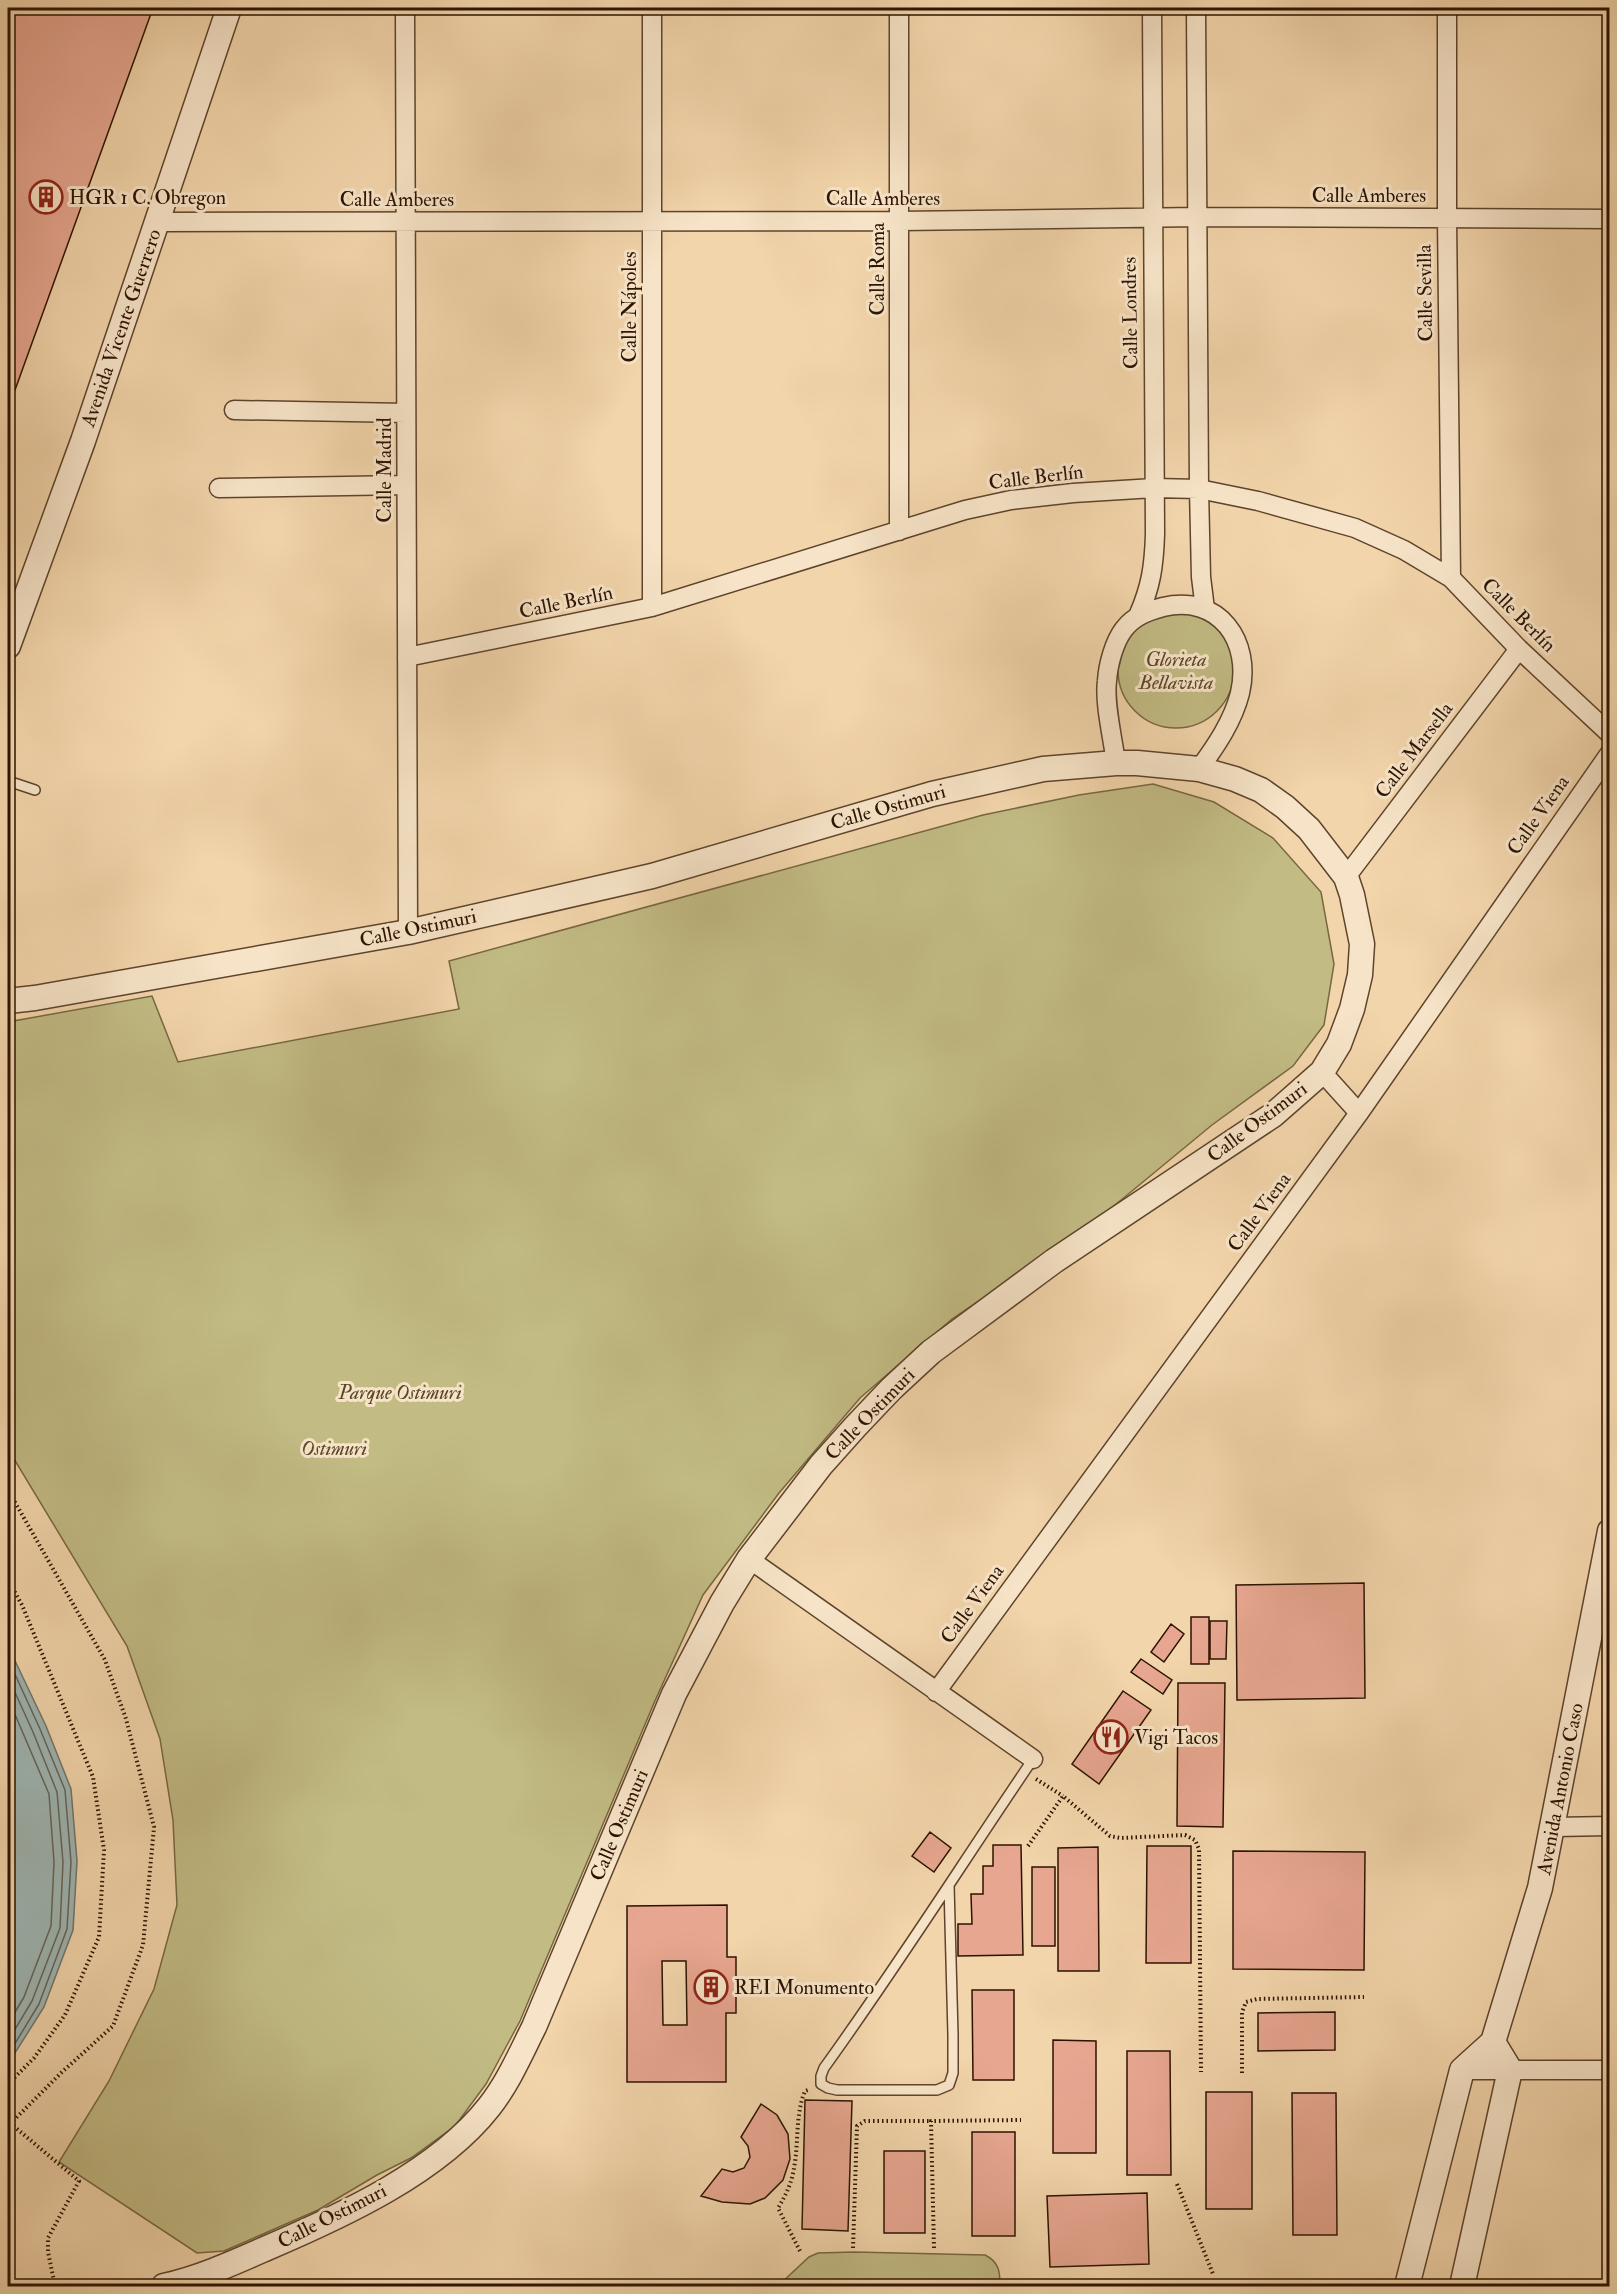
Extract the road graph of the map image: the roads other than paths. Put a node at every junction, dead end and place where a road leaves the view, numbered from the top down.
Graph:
1 (229, 8) edge
2 (405, 8) edge
3 (652, 8) edge
4 (899, 8) edge
5 (1152, 8) edge
6 (1196, 8) edge
7 (1447, 8) edge
8 (1198, 217) junction
9 (1152, 218) junction
10 (1447, 218) junction
11 (1610, 219) edge
12 (651, 220) junction
13 (900, 221) junction
14 (157, 222) junction
15 (405, 222) junction
16 (234, 410) dead end
17 (406, 413) junction
18 (406, 485) junction
19 (219, 488) dead end
20 (1154, 488) junction
21 (1199, 489) junction
22 (899, 531) junction
23 (1451, 578) junction
24 (652, 607) junction
25 (1205, 609) junction
26 (1138, 616) junction
27 (8, 646) edge
28 (1519, 649) junction
29 (407, 657) junction
30 (1610, 734) edge
31 (1610, 753) edge
32 (1116, 763) junction
33 (1199, 769) junction
34 (8, 781) edge
35 (35, 790) dead end
36 (1346, 877) junction
37 (408, 932) junction
38 (8, 1001) edge
39 (1322, 1072) junction
40 (1359, 1113) junction
41 (1610, 1531) edge
42 (749, 1559) junction
43 (936, 1692) junction
44 (1029, 1766) joint
45 (1610, 1826) edge
46 (1554, 1827) junction
47 (949, 1885) junction
48 (1493, 2042) junction
49 (1462, 2070) junction
50 (1510, 2070) junction
51 (1610, 2070) edge
52 (164, 2286) edge
53 (1407, 2286) edge
54 (1462, 2286) edge

1 - 14 street, Avenida Vicente Guerrero
2 - 15 street, Calle Madrid
3 - 12 street, Calle Nápoles
4 - 13 street, Calle Roma
5 - 9 street, Calle Londres
6 - 8 street
7 - 10 street, Calle Sevilla
8 - 9 street, Calle Amberes
8 - 10 street, Calle Amberes
8 - 21 street
9 - 13 street, Calle Amberes
9 - 20 street, Calle Londres
10 - 11 street, Calle Amberes
10 - 23 street, Calle Sevilla
12 - 13 street, Calle Amberes
12 - 15 street, Calle Amberes
12 - 24 street, Calle Nápoles
13 - 22 street, Calle Roma
14 - 15 street, Calle Amberes
14 - 27 street, Avenida Vicente Guerrero
15 - 17 street, Calle Madrid
16 - 17 street
17 - 18 street, Calle Madrid
18 - 19 street
18 - 29 street, Calle Madrid
20 - 21 street, Calle Berlín
20 - 22 street, Calle Berlín
20 - 26 street, Calle Londres
21 - 23 street, Calle Berlín
21 - 25 street
22 - 24 street, Calle Berlín
23 - 28 street, Calle Berlín
24 - 29 street, Calle Berlín
25 - 26 street
25 - 33 street
26 - 32 street, Calle Londres
28 - 30 street, Calle Berlín
28 - 36 street, Calle Marsella
29 - 37 street, Calle Madrid
31 - 40 street, Calle Viena
32 - 33 street, Calle Ostimuri
32 - 37 street, Calle Ostimuri
33 - 36 street, Calle Ostimuri
34 - 35 lane
36 - 39 street, Calle Ostimuri
37 - 38 street, Calle Ostimuri
39 - 40 street
39 - 42 street, Calle Ostimuri
40 - 43 street, Calle Viena
41 - 46 street, Avenida Antonio Caso
42 - 43 street
42 - 52 street, Calle Ostimuri
43 - 44 street
44 - 47 lane
45 - 46 street
46 - 48 street, Avenida Antonio Caso
47 - 47 lane
48 - 49 street
48 - 50 street
49 - 50 street
49 - 53 street
50 - 51 street
50 - 54 street

